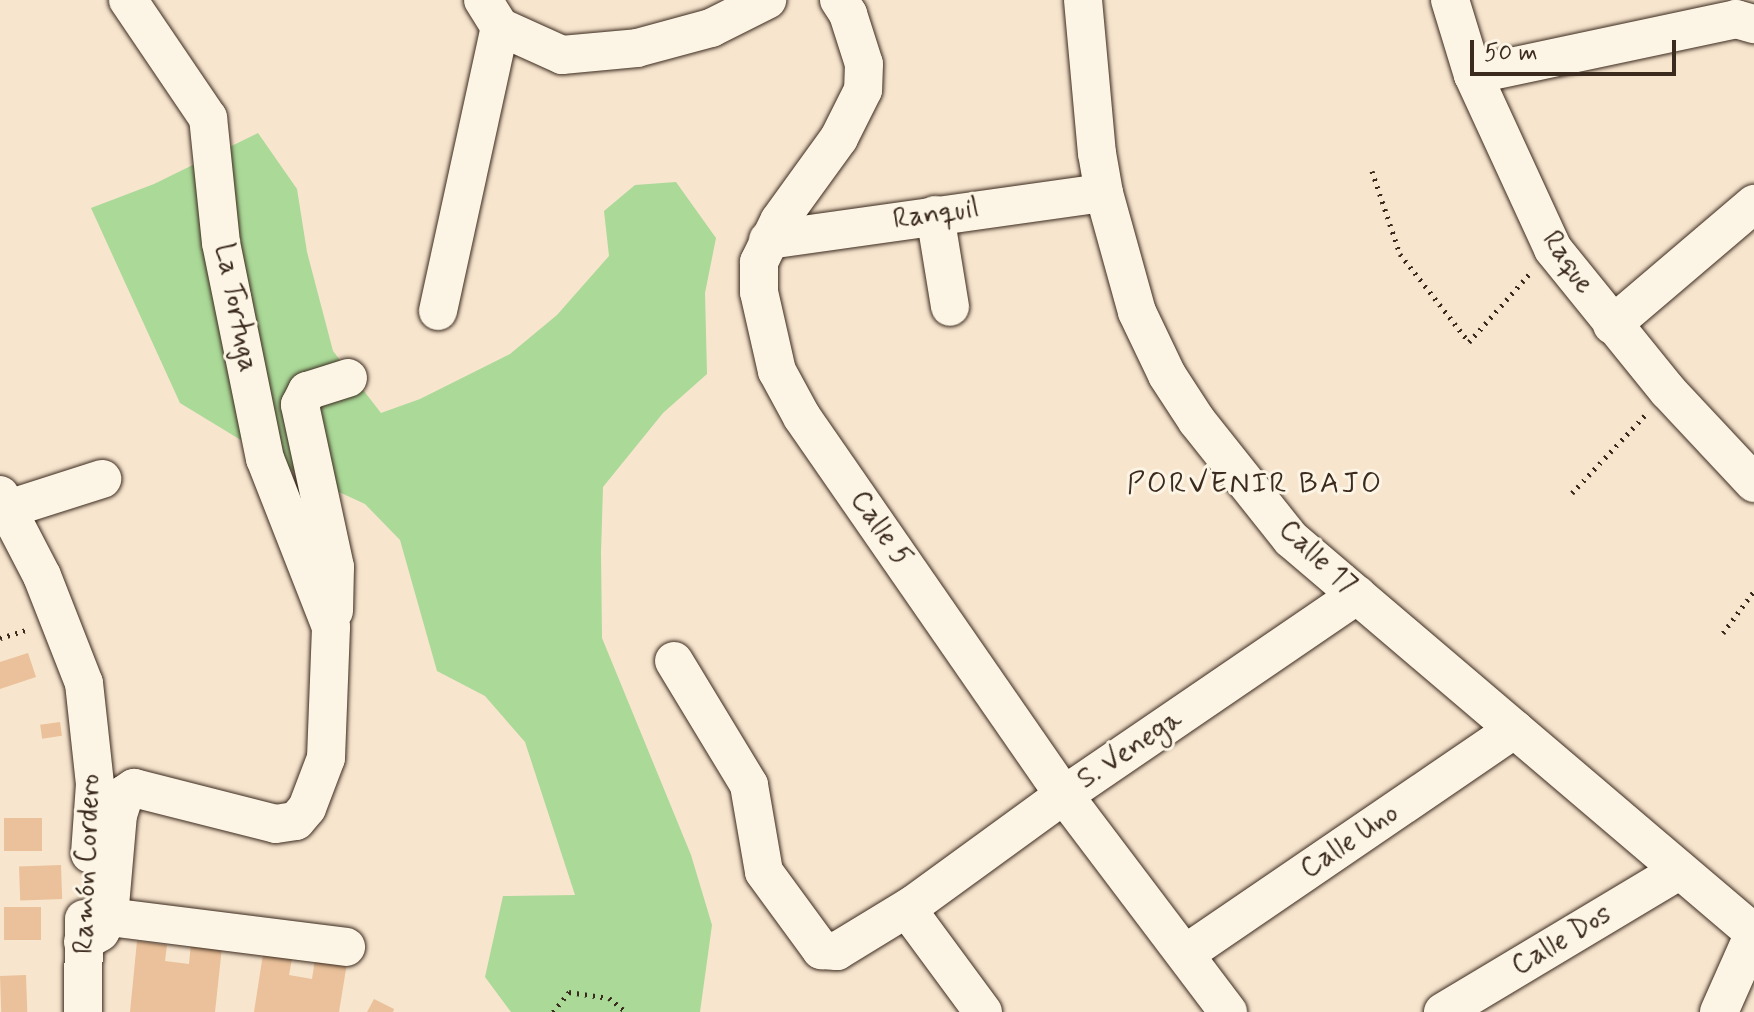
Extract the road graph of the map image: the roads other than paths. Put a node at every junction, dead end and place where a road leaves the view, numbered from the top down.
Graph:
1 (128, 0) edge
2 (767, 0) edge
3 (839, 0) edge
4 (1083, 0) edge
5 (1450, 0) edge
6 (492, 14) edge
7 (1739, 14) edge
8 (1473, 75) junction
9 (1104, 193) junction
10 (1754, 204) edge
11 (935, 215) junction
12 (768, 240) junction
13 (950, 307) dead end
14 (438, 311) dead end
15 (1612, 325) junction
16 (348, 378) dead end
17 (102, 479) dead end
18 (1754, 483) edge
19 (4, 502) edge
20 (1357, 595) junction
21 (331, 627) junction
22 (674, 661) dead end
23 (1515, 729) junction
24 (1064, 795) junction
25 (1680, 870) junction
26 (911, 906) junction
27 (96, 929) junction
28 (1754, 933) edge
29 (346, 947) dead end
30 (1185, 954) junction
31 (979, 1010) edge
32 (83, 1012) edge
33 (1228, 1012) edge
34 (1443, 1012) edge
35 (1719, 1012) edge

1 - 21 street, La Tortuga
2 - 6 street
3 - 12 street, Calle 5
4 - 9 street, Calle 17
5 - 8 street, Raque
6 - 14 street
7 - 8 street
8 - 15 street, Raque
9 - 11 street, Ranquil
9 - 20 street, Calle 17
10 - 15 street
11 - 12 street, Ranquil
11 - 13 street
12 - 24 street, Calle 5
15 - 18 street, Raque
16 - 21 street, La Tortuga
17 - 19 street
19 - 27 street, Ramón Cordero
20 - 23 street, Calle 17
20 - 24 street, S. Venega
21 - 27 street, La Tortuga
22 - 26 street, S. Venega
23 - 25 street, Calle 17
23 - 30 street, Calle Uno
24 - 26 street, S. Venega
24 - 30 street, Calle 5
25 - 28 street, Calle 17
25 - 34 street, Calle Dos
26 - 31 street
27 - 29 street
27 - 32 street, Ramón Cordero
28 - 35 street
30 - 33 street, Calle 5

